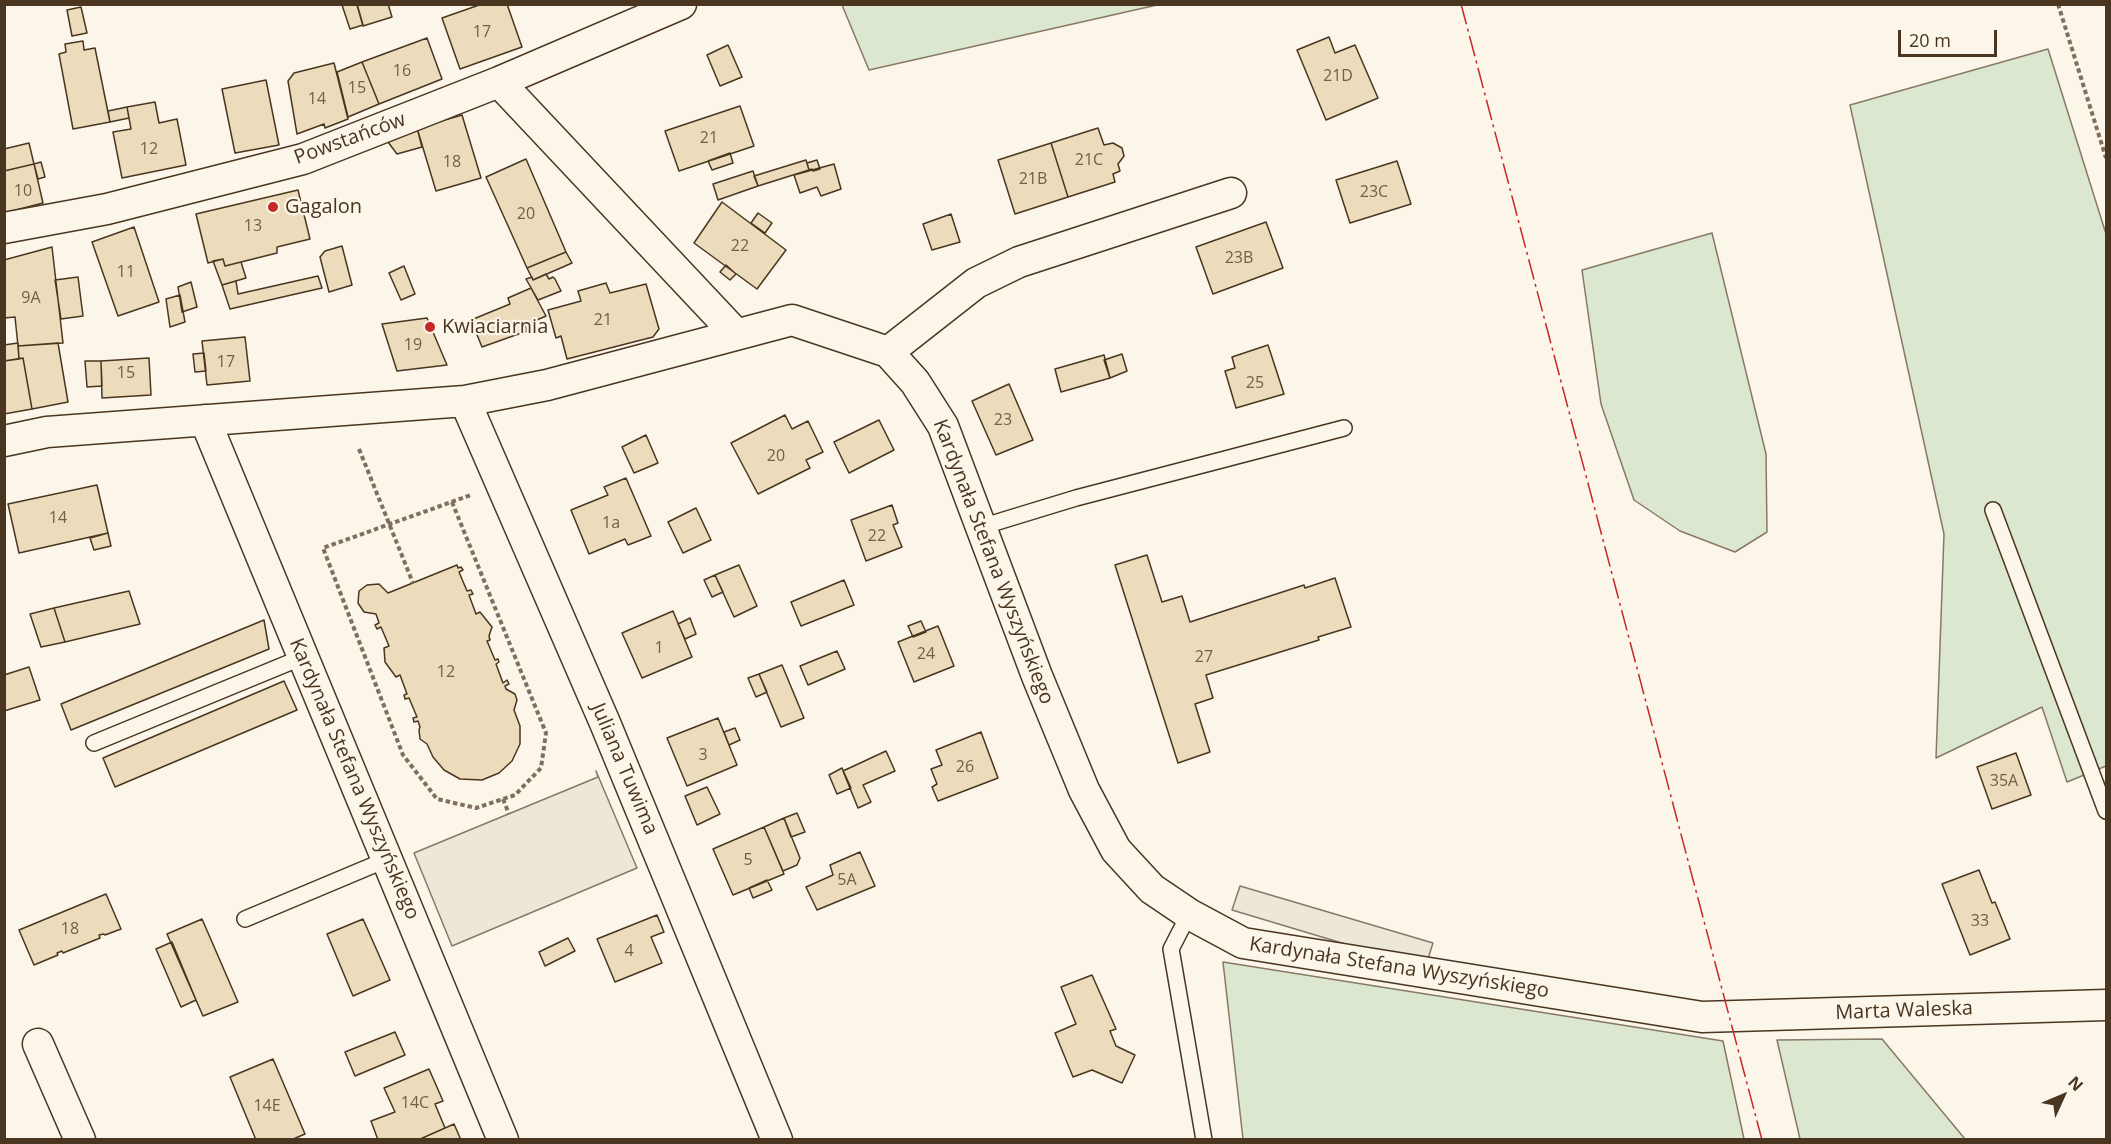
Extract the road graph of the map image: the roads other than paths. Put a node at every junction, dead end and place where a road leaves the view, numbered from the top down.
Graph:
1 (681, 4) edge
2 (499, 82) junction
3 (1231, 193) dead end
4 (4, 228) edge
5 (736, 334) junction
6 (888, 352) junction
7 (465, 401) junction
8 (205, 420) junction
9 (1344, 428) dead end
10 (4, 441) edge
11 (1993, 510) dead end
12 (981, 527) junction
13 (303, 657) junction
14 (94, 742) dead end
15 (2106, 811) edge
16 (388, 859) junction
17 (1189, 914) junction
18 (245, 919) dead end
19 (2106, 1005) edge
20 (1702, 1017) joint
21 (38, 1044) dead end
22 (80, 1140) edge
23 (502, 1140) edge
24 (777, 1140) edge
25 (1204, 1140) edge

1 - 2 street, Powstańców
2 - 4 street, Powstańców
2 - 5 street
3 - 6 street
5 - 6 street, Kardynała Stefana Wyszyńskiego
5 - 7 street, Kardynała Stefana Wyszyńskiego
6 - 12 street, Kardynała Stefana Wyszyńskiego
7 - 8 street, Kardynała Stefana Wyszyńskiego
7 - 24 street, Juliana Tuwima
8 - 10 street, Kardynała Stefana Wyszyńskiego
8 - 13 street, Kardynała Stefana Wyszyńskiego
9 - 12 lane
11 - 15 lane
12 - 17 street, Kardynała Stefana Wyszyńskiego
13 - 14 lane
13 - 16 street, Kardynała Stefana Wyszyńskiego
16 - 18 lane
16 - 23 street, Kardynała Stefana Wyszyńskiego
17 - 20 street, Kardynała Stefana Wyszyńskiego
17 - 25 lane
19 - 20 street, Marta Waleska
21 - 22 street

